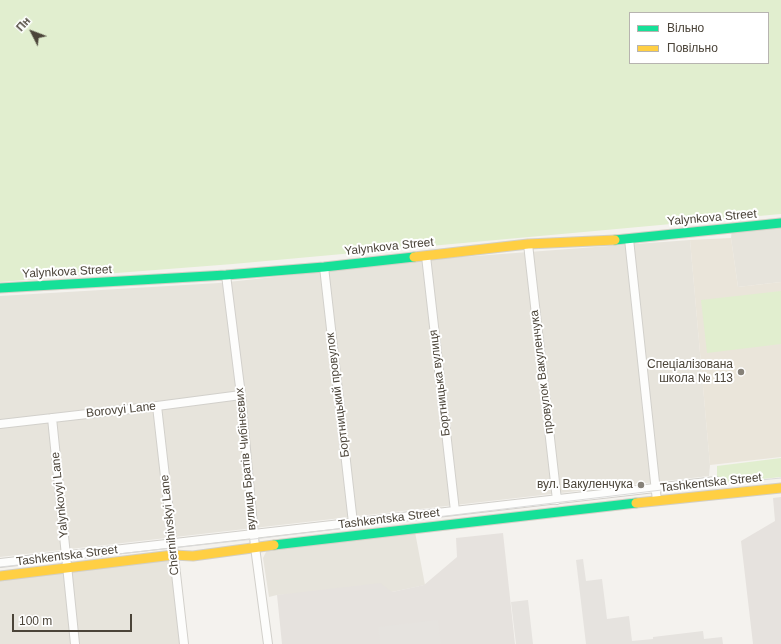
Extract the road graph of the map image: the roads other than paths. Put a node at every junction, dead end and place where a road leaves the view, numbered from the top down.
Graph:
1 (781, 224) edge
2 (629, 239) junction
3 (528, 244) junction
4 (426, 256) junction
5 (324, 267) junction
6 (226, 275) junction
7 (0, 288) edge
8 (241, 395) junction
9 (157, 406) junction
10 (52, 418) junction
11 (0, 424) edge
12 (716, 481) dead end
13 (656, 487) junction
14 (781, 488) edge
15 (557, 500) junction
16 (657, 501) junction
17 (455, 511) junction
18 (353, 523) junction
19 (254, 534) junction
20 (173, 542) junction
21 (255, 547) junction
22 (66, 555) junction
23 (173, 555) junction
24 (0, 563) edge
25 (67, 568) junction
26 (0, 576) edge
27 (75, 644) edge
28 (184, 644) edge
29 (268, 644) edge

1 - 2 street, Yalynkova Street
2 - 3 street, Yalynkova Street
2 - 13 street
3 - 4 street, Yalynkova Street
3 - 15 street, провулок Вакуленчука
4 - 5 street, Yalynkova Street
4 - 17 street, Бортницька вулиця
5 - 6 street, Yalynkova Street
5 - 18 street, Бортницький провулок
6 - 7 street, Yalynkova Street
6 - 8 street, вулиця Братів Чибінєєвих
8 - 9 street, Borovyi Lane
8 - 19 street, вулиця Братів Чибінєєвих
9 - 10 street, Borovyi Lane
9 - 20 street, Chernihivskyi Lane
10 - 11 street, Borovyi Lane
10 - 22 street, Yalynkovyi Lane
12 - 13 street, Tashkentska Street
13 - 15 street, Tashkentska Street
13 - 16 street
14 - 16 street, Tashkentska Street
15 - 17 street, Tashkentska Street
16 - 21 street, Tashkentska Street
17 - 18 street, Tashkentska Street
18 - 19 street, Tashkentska Street
19 - 20 street, Tashkentska Street
19 - 21 street, вулиця Братів Чибінєєвих
20 - 22 street, Tashkentska Street
20 - 23 street, Chernihivskyi Lane
21 - 23 street, Tashkentska Street
21 - 29 street, вулиця Братів Чибінєєвих
22 - 24 street, Tashkentska Street
22 - 25 street, Yalynkovyi Lane
23 - 25 street, Tashkentska Street
23 - 28 street, Chernihivskyi Lane
25 - 26 street, Tashkentska Street
25 - 27 street, Yalynkovyi Lane

